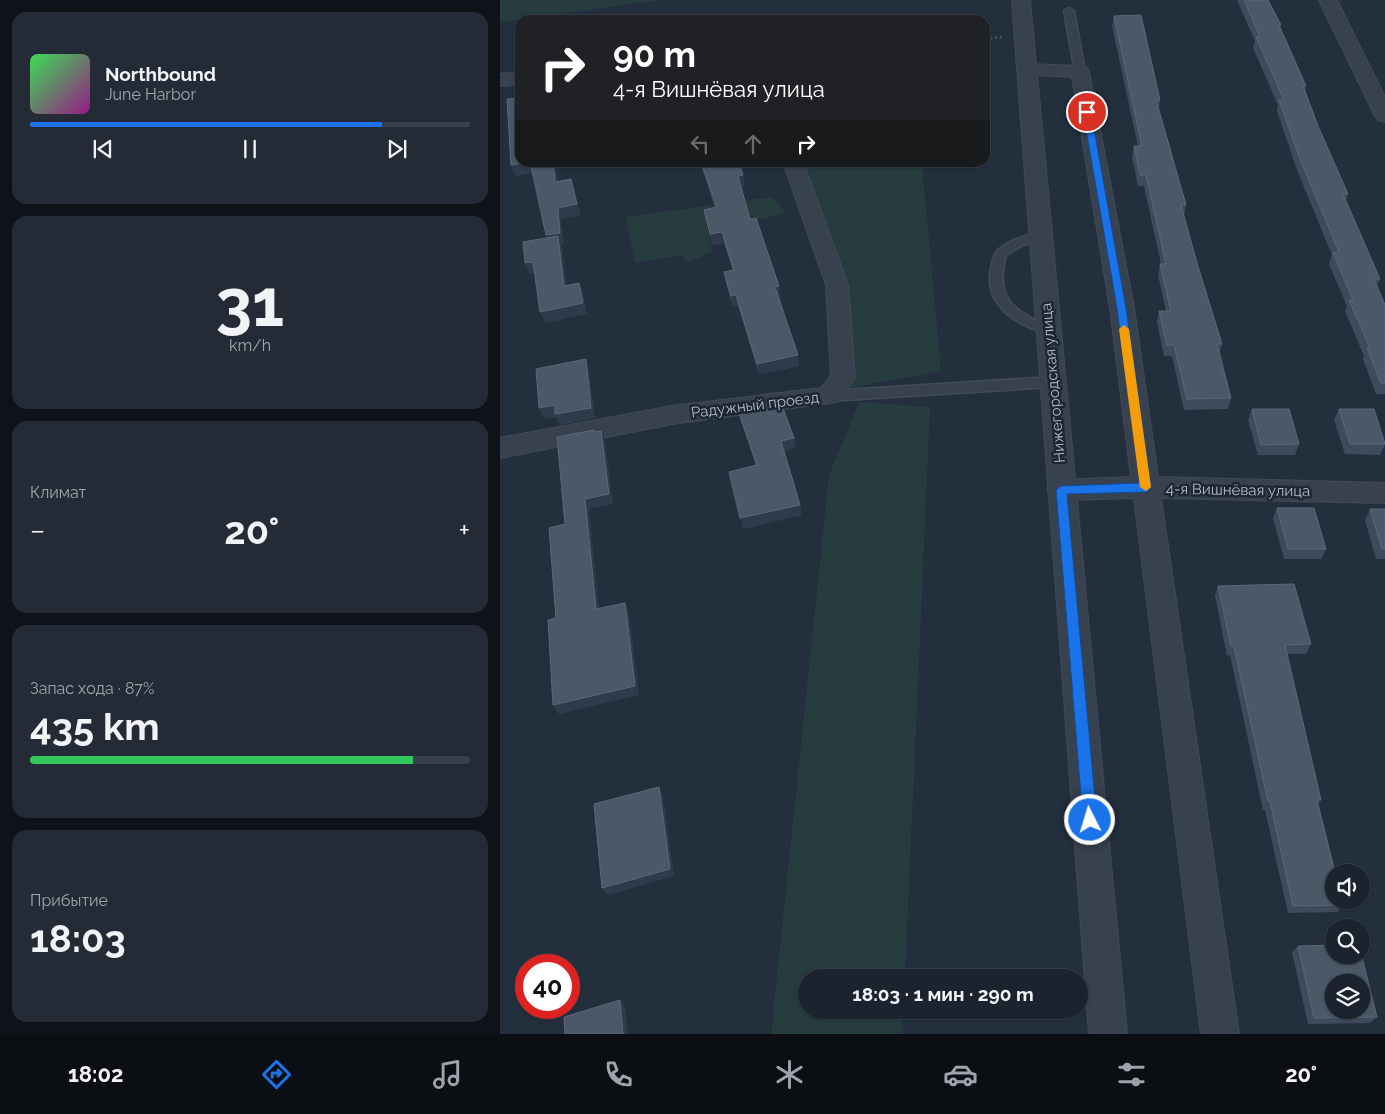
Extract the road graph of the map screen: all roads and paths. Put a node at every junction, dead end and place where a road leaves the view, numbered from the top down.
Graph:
1 (1021, 0) edge
2 (1328, 0) edge
3 (1069, 11) dead end
4 (1027, 70) junction
5 (1080, 72) junction
6 (515, 78) edge
7 (500, 80) edge
8 (1385, 116) edge
9 (795, 167) edge
10 (1040, 236) junction
11 (1048, 330) junction
12 (1052, 382) junction
13 (828, 396) junction
14 (500, 448) edge
15 (1146, 488) junction
16 (1061, 490) junction
17 (1385, 493) edge
18 (1108, 1034) edge
19 (1220, 1034) edge

1 - 4 street, Нижегородская улица
2 - 8 street
3 - 5 lane
4 - 5 street
4 - 10 street, Нижегородская улица
5 - 15 street
6 - 7 street
9 - 13 street, Радужный проезд
10 - 11 street, Нижегородская улица
10 - 11 lane
11 - 12 street, Нижегородская улица
12 - 13 lane
12 - 16 street, Нижегородская улица
13 - 14 street, Радужный проезд
15 - 16 street, 4-я Вишнёвая улица
15 - 17 street, 4-я Вишнёвая улица
15 - 19 street
16 - 18 street, Нижегородская улица

